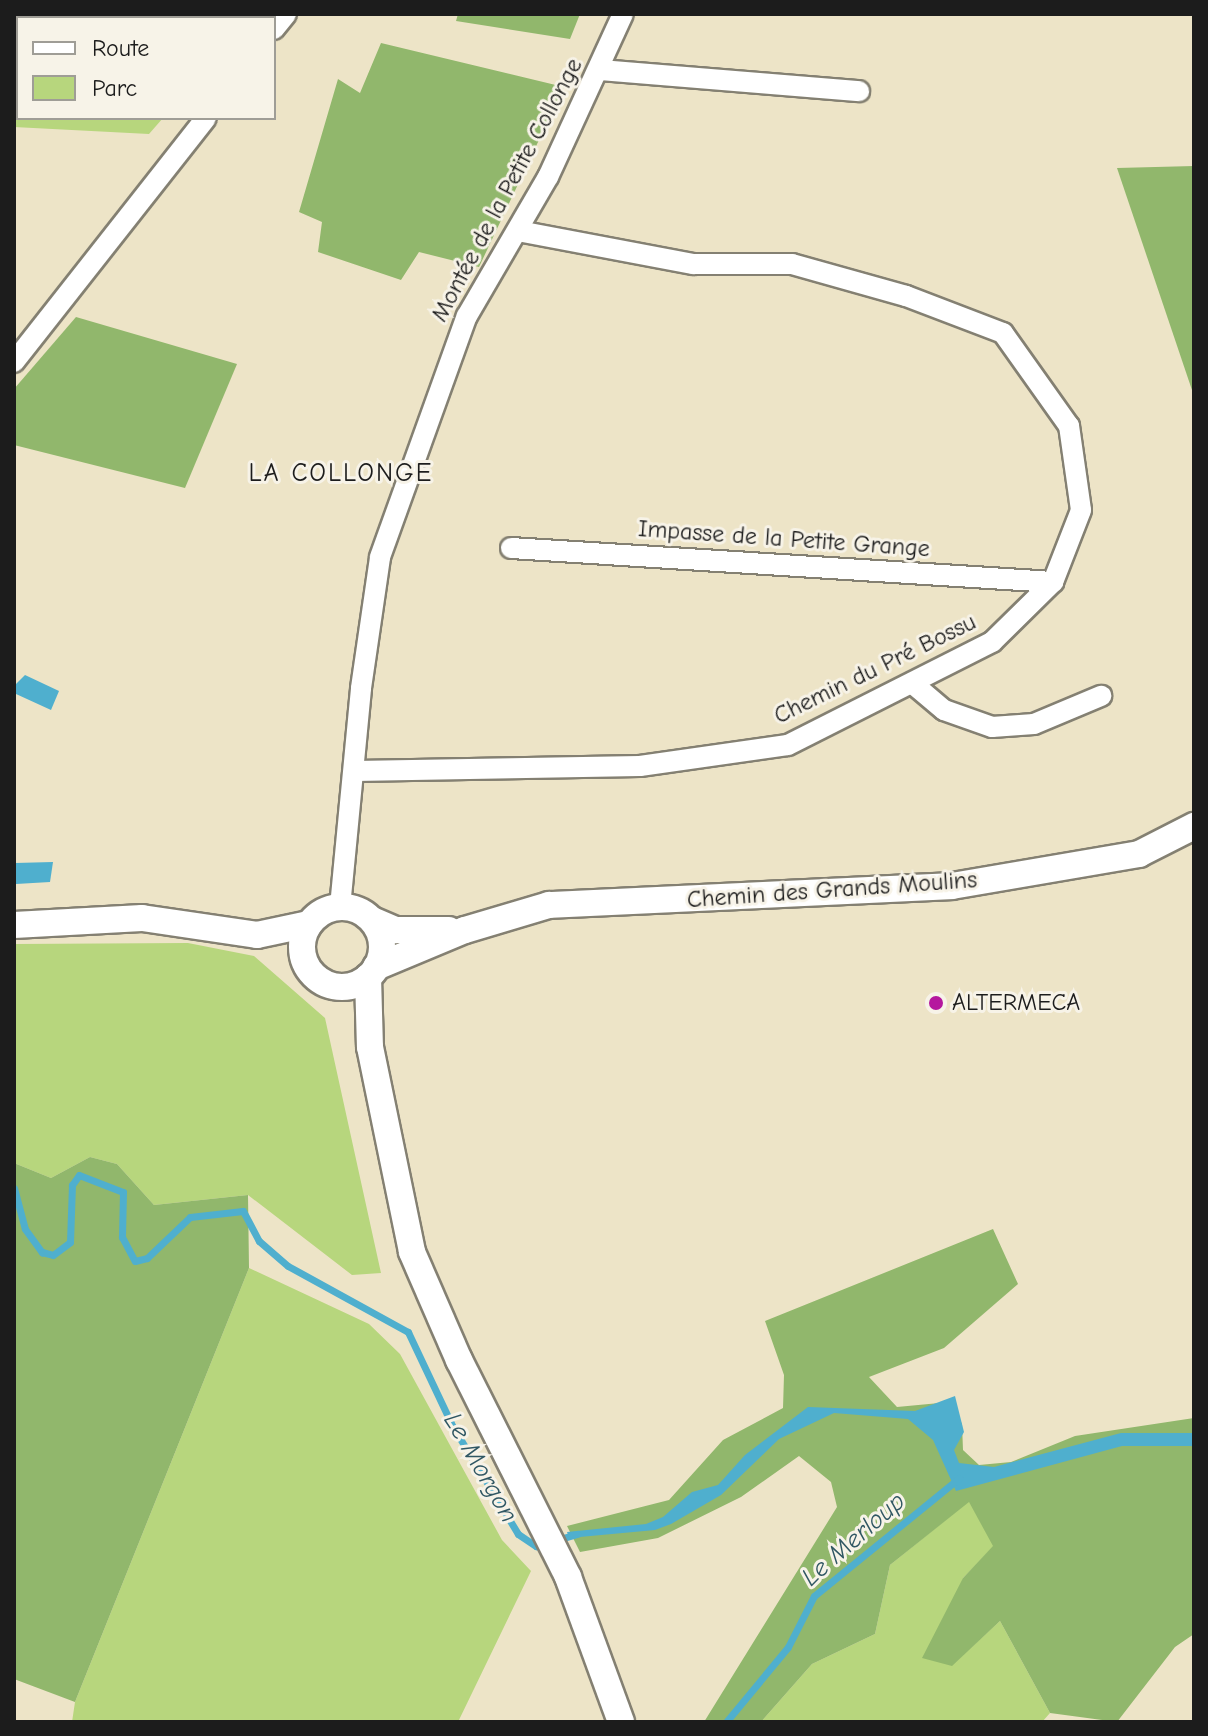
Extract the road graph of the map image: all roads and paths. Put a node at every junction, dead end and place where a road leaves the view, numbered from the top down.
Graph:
1 (623, 14) edge
2 (601, 70) junction
3 (859, 91) dead end
4 (204, 120) edge
5 (518, 231) junction
6 (14, 362) edge
7 (511, 548) dead end
8 (1053, 582) junction
9 (912, 683) junction
10 (1101, 696) dead end
11 (355, 771) junction
12 (1194, 826) edge
13 (340, 907) junction
14 (372, 920) junction
15 (309, 924) junction
16 (14, 925) edge
17 (465, 930) junction
18 (257, 935) junction
19 (311, 970) junction
20 (372, 972) junction
21 (370, 1047) junction
22 (621, 1722) edge

1 - 2 street, Montée de la Petite Collonge
2 - 3 street
2 - 5 street, Montée de la Petite Collonge
4 - 6 street
5 - 8 street, Chemin du Pré Bossu
5 - 11 street, Montée de la Petite Collonge
7 - 8 street, Impasse de la Petite Grange
8 - 9 street, Chemin du Pré Bossu
9 - 10 street
9 - 11 street, Chemin du Pré Bossu
11 - 13 street, Montée de la Petite Collonge
12 - 17 street, Chemin des Grands Moulins
13 - 14 street
13 - 15 street
14 - 17 street, Chemin des Grands Moulins
14 - 20 street
15 - 18 street
15 - 19 street
16 - 18 street
17 - 20 street, Chemin des Grands Moulins
18 - 19 street
19 - 20 street
19 - 21 street
20 - 21 street
21 - 22 street

